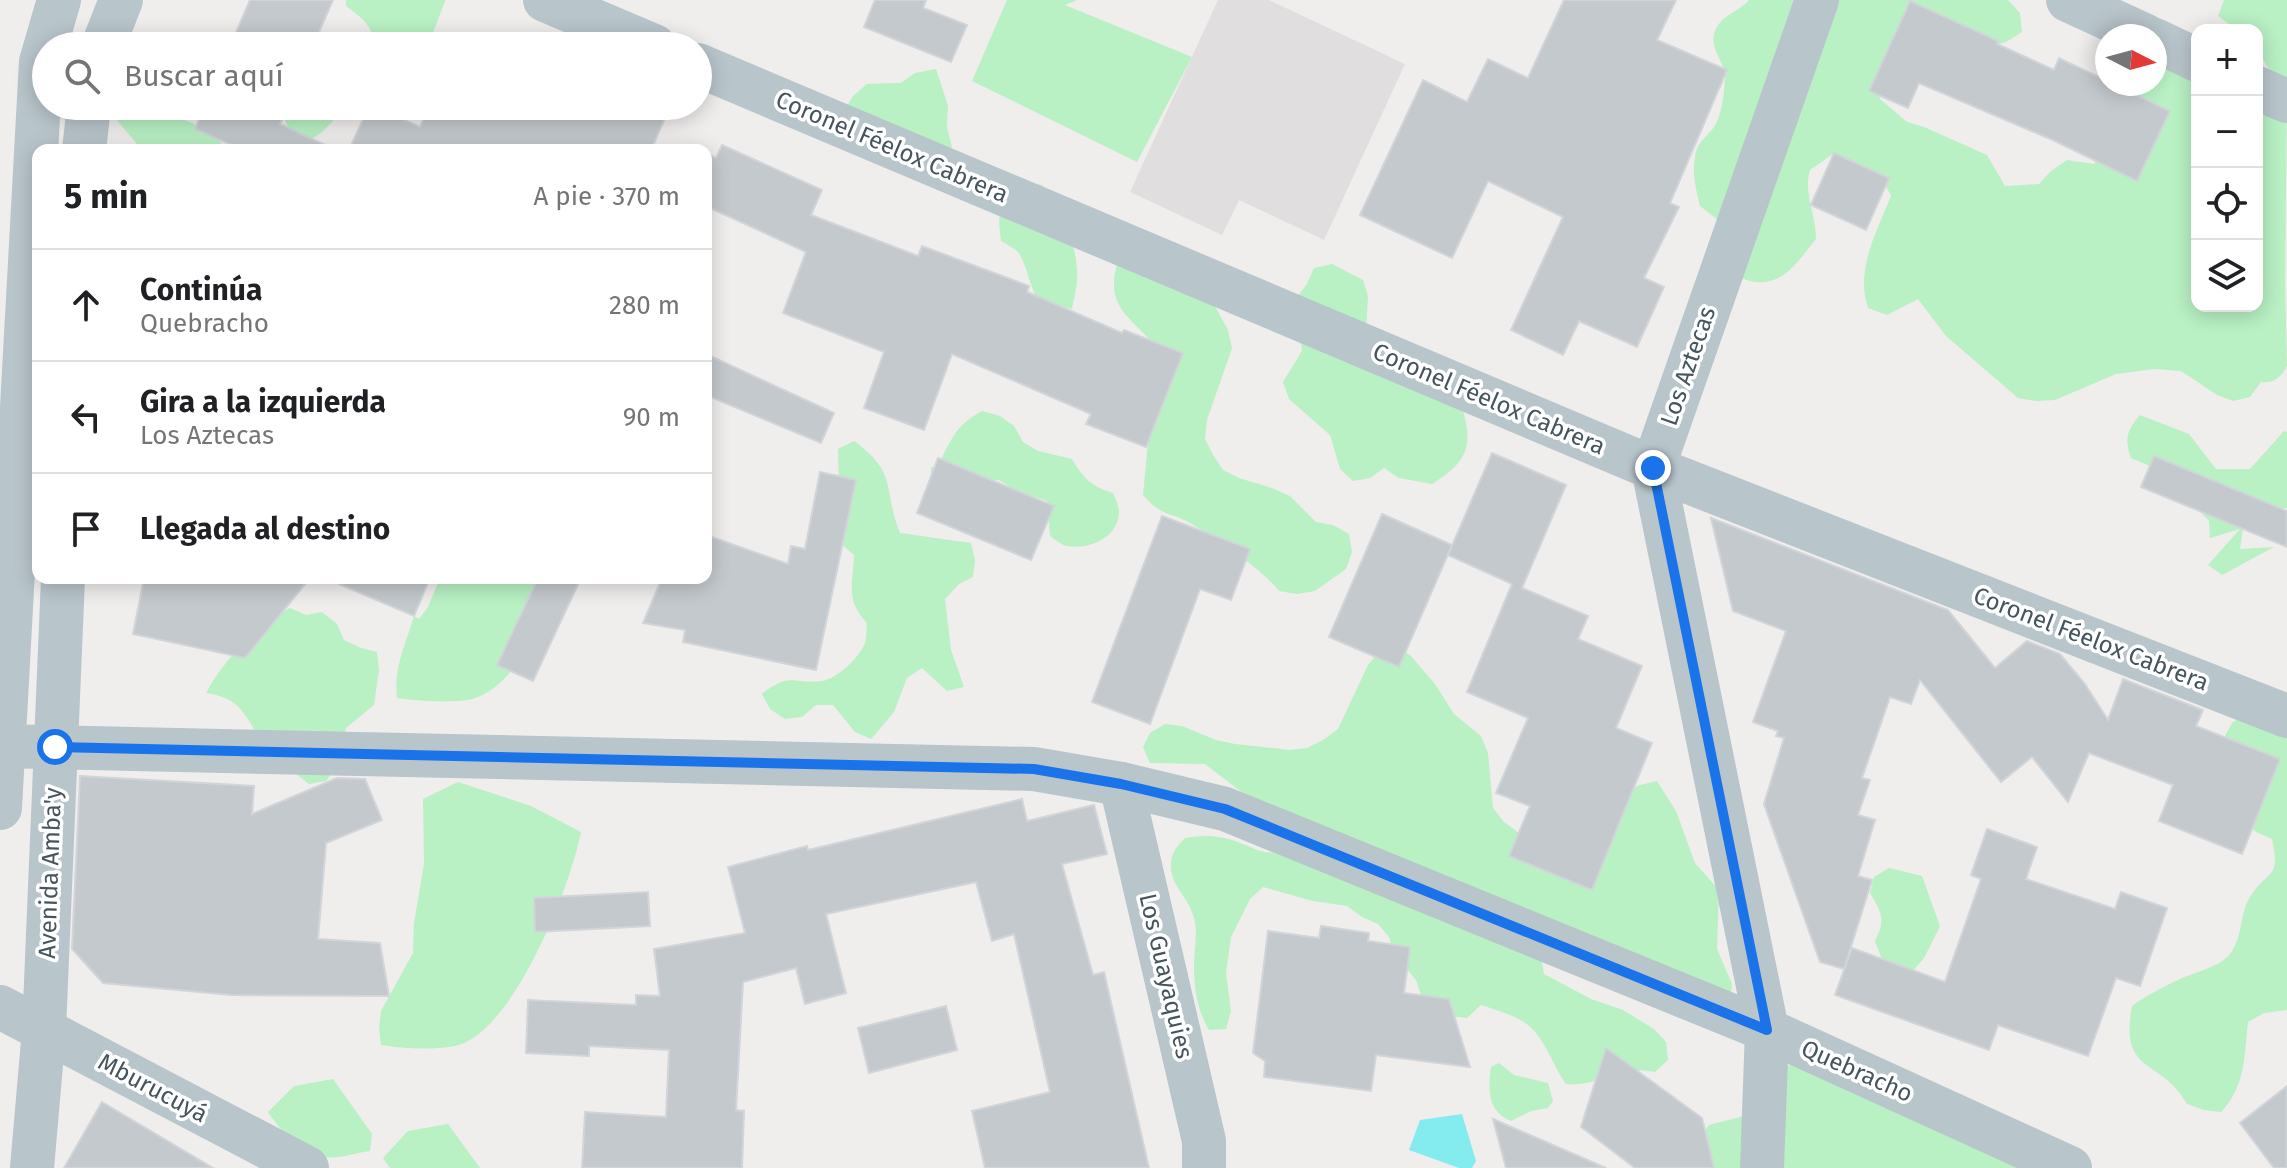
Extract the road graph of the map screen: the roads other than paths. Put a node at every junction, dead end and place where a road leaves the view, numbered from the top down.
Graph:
1 (59, 0) edge
2 (121, 0) edge
3 (545, 0) edge
4 (1817, 0) edge
5 (2068, 0) edge
6 (2120, 24) edge
7 (50, 32) edge
8 (108, 32) edge
9 (621, 32) edge
10 (2167, 46) edge
11 (2191, 57) edge
12 (712, 71) edge
13 (2263, 91) edge
14 (2287, 101) edge
15 (38, 120) edge
16 (87, 120) edge
17 (36, 144) edge
18 (85, 144) edge
19 (32, 220) edge
20 (1653, 468) junction
21 (63, 584) edge
22 (2287, 716) edge
23 (2, 746) edge
24 (55, 747) junction
25 (1121, 784) junction
26 (0, 808) edge
27 (0, 1007) edge
28 (44, 1030) junction
29 (1767, 1030) junction
30 (32, 1168) edge
31 (307, 1168) edge
32 (1204, 1168) edge
33 (1762, 1168) edge
34 (2070, 1168) edge

1 - 7 street
2 - 8 street
3 - 9 street
4 - 20 street, Los Aztecas
5 - 6 street
10 - 11 street
12 - 20 street, Coronel Féelox Cabrera
13 - 14 street
15 - 17 street
16 - 18 street
19 - 23 street
20 - 22 street, Coronel Féelox Cabrera
20 - 29 street
21 - 24 street, Avenida Amba'y
23 - 24 street, Quebracho
23 - 26 street
24 - 25 street, Quebracho
24 - 28 street, Avenida Amba'y
25 - 29 street, Quebracho
25 - 32 street, Los Guayaquies
27 - 28 street, Mburucuyá
28 - 30 street, Avenida Amba'y
28 - 31 street, Mburucuyá
29 - 33 street
29 - 34 street, Quebracho

